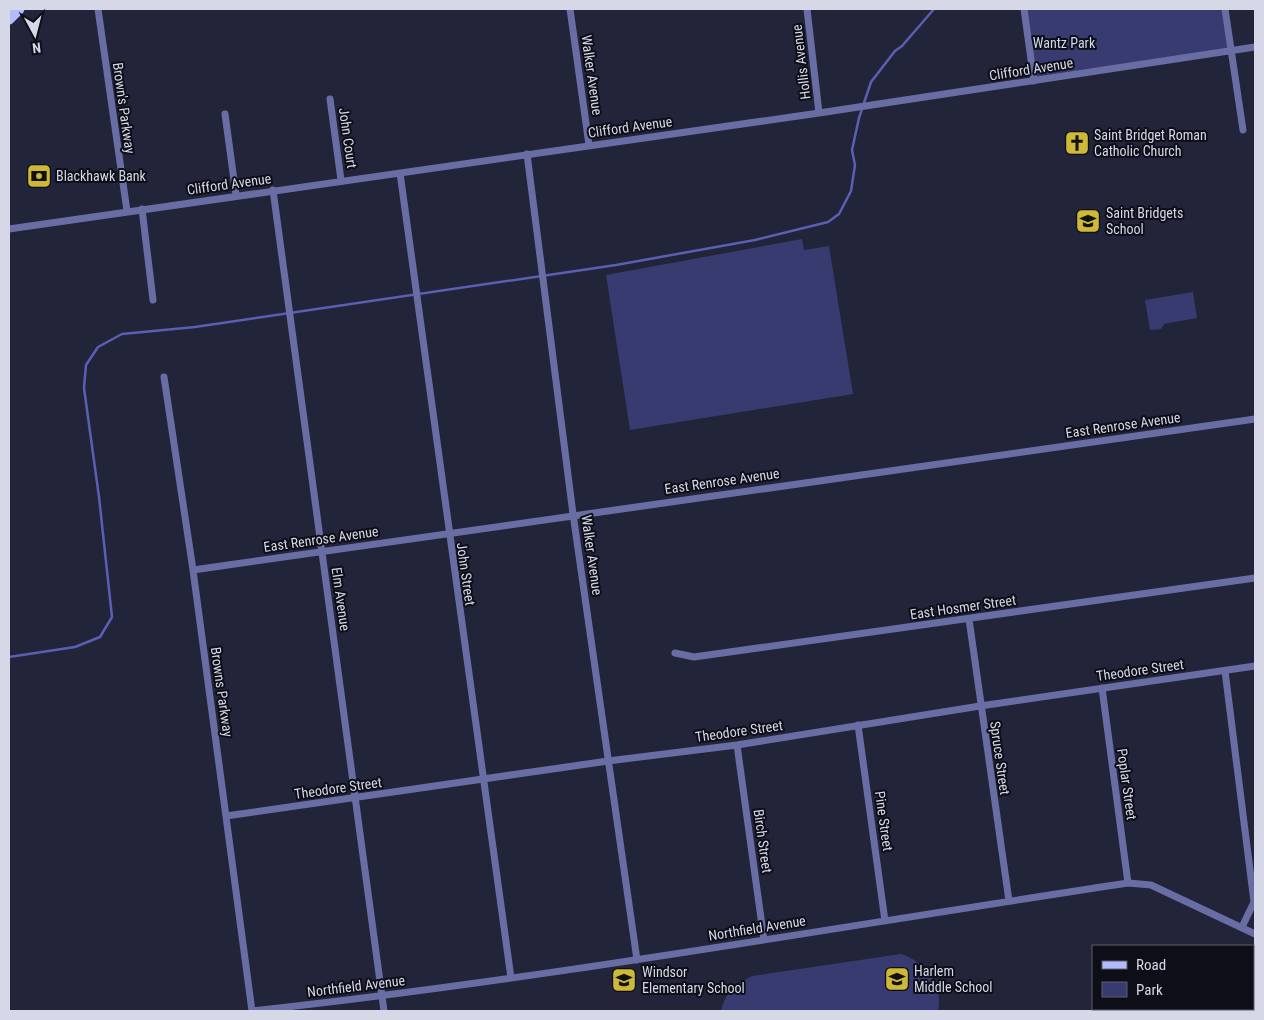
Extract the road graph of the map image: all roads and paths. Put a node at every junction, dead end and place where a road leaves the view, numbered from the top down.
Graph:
1 (19, 9) edge
2 (98, 9) edge
3 (570, 9) edge
4 (806, 9) edge
5 (1024, 9) edge
6 (1224, 9) edge
7 (9, 19) edge
8 (1255, 47) edge
9 (1230, 51) junction
10 (1034, 81) junction
11 (330, 99) dead end
12 (819, 113) junction
13 (225, 114) dead end
14 (1243, 130) dead end
15 (589, 145) junction
16 (527, 154) junction
17 (400, 173) junction
18 (341, 180) junction
19 (273, 190) junction
20 (236, 195) junction
21 (142, 209) junction
22 (127, 211) junction
23 (9, 229) edge
24 (153, 300) dead end
25 (164, 377) dead end
26 (1255, 419) edge
27 (573, 514) junction
28 (448, 534) junction
29 (322, 552) junction
30 (193, 570) junction
31 (1255, 578) edge
32 (969, 619) junction
33 (675, 654) dead end
34 (1255, 666) edge
35 (1225, 671) junction
36 (1102, 688) junction
37 (980, 706) junction
38 (858, 725) junction
39 (737, 745) junction
40 (608, 761) junction
41 (482, 779) junction
42 (355, 798) junction
43 (226, 816) junction
44 (1128, 883) junction
45 (1009, 901) junction
46 (885, 920) junction
47 (1242, 927) junction
48 (1255, 934) edge
49 (764, 940) junction
50 (637, 960) junction
51 (511, 978) junction
52 (382, 997) junction
53 (252, 1011) edge
54 (384, 1011) edge

1 - 7 main road
2 - 22 street, Brown's Parkway
3 - 15 street, Walker Avenue
4 - 12 street, Hollis Avenue
5 - 10 street
6 - 9 street
8 - 9 street, Clifford Avenue
9 - 10 street, Clifford Avenue
9 - 14 street
10 - 12 street, Clifford Avenue
11 - 18 street, John Court
12 - 15 street, Clifford Avenue
13 - 20 street
15 - 16 street, Clifford Avenue
16 - 17 street, Clifford Avenue
16 - 27 street, Walker Avenue
17 - 18 street, Clifford Avenue
17 - 28 street, John Street
18 - 19 street, Clifford Avenue
19 - 20 street, Clifford Avenue
19 - 29 street, Elm Avenue
20 - 21 street, Clifford Avenue
21 - 22 street, Clifford Avenue
21 - 24 street
22 - 23 street, Clifford Avenue
25 - 30 street, Browns Parkway
26 - 27 street, East Renrose Avenue
27 - 28 street, East Renrose Avenue
27 - 40 street, Walker Avenue
28 - 29 street, East Renrose Avenue
28 - 41 street, John Street
29 - 30 street, East Renrose Avenue
29 - 42 street, Elm Avenue
30 - 43 street, Browns Parkway
31 - 32 street, East Hosmer Street
32 - 33 street, East Hosmer Street
32 - 37 street, Spruce Street
34 - 35 street, Theodore Street
35 - 36 street, Theodore Street
35 - 47 street
36 - 37 street, Theodore Street
36 - 44 street, Poplar Street
37 - 38 street, Theodore Street
37 - 45 street, Spruce Street
38 - 39 street, Theodore Street
38 - 46 street, Pine Street
39 - 40 street, Theodore Street
39 - 49 street, Birch Street
40 - 41 street, Theodore Street
40 - 50 street, Walker Avenue
41 - 42 street, Theodore Street
41 - 51 street, John Street
42 - 43 street, Theodore Street
42 - 52 street, Elm Avenue
43 - 53 street, Browns Parkway
44 - 45 street, Northfield Avenue
44 - 47 street, Northfield Avenue
45 - 46 street, Northfield Avenue
46 - 49 street, Northfield Avenue
47 - 48 street, Northfield Avenue
49 - 50 street, Northfield Avenue
50 - 51 street, Northfield Avenue
51 - 52 street, Northfield Avenue
52 - 53 street, Northfield Avenue
52 - 54 street, Elm Avenue

